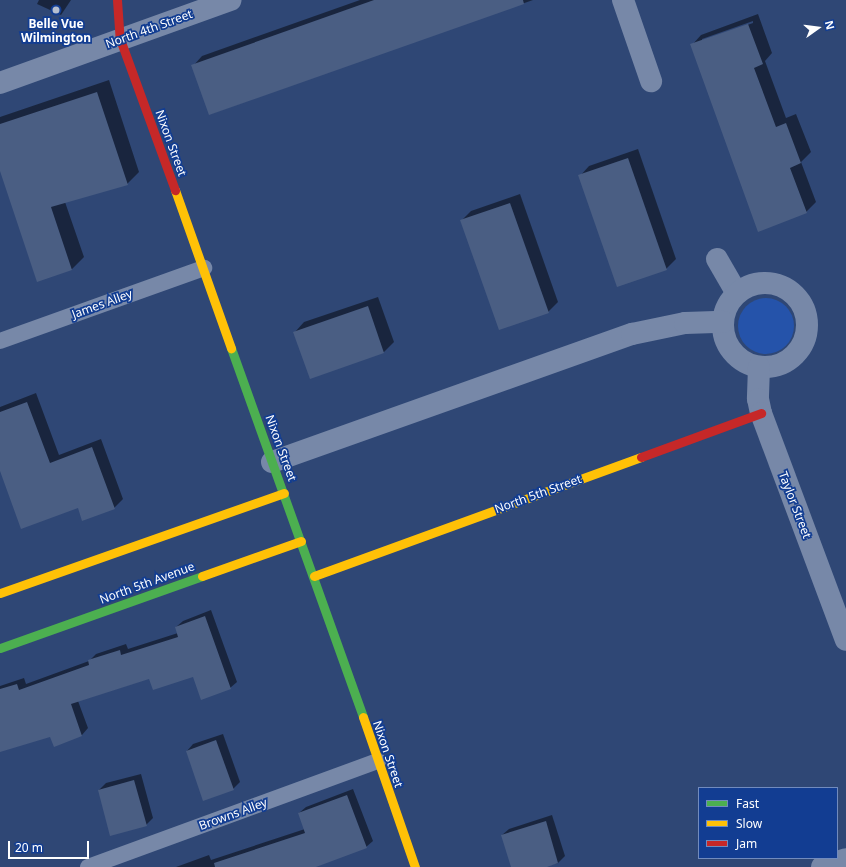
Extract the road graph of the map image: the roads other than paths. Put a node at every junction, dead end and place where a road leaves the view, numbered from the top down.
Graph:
1 (117, 0) edge
2 (230, 0) edge
3 (623, 0) edge
4 (120, 39) junction
5 (651, 81) dead end
6 (0, 83) edge
7 (717, 259) dead end
8 (204, 268) junction
9 (737, 293) junction
10 (723, 322) junction
11 (0, 341) edge
12 (759, 367) junction
13 (761, 412) junction
14 (272, 462) junction
15 (284, 493) junction
16 (301, 541) junction
17 (314, 576) junction
18 (0, 594) edge
19 (846, 640) edge
20 (0, 648) edge
21 (378, 761) junction
22 (846, 859) edge
23 (88, 867) edge
24 (415, 867) edge
25 (822, 867) edge

1 - 4 street, Nixon Street
2 - 4 street, North 4th Street
3 - 5 street
4 - 6 street, North 4th Street
4 - 8 street, Nixon Street
7 - 9 street
8 - 11 lane, James Alley
8 - 14 street, Nixon Street
9 - 10 street
9 - 12 street
10 - 12 street
10 - 14 street
12 - 13 street, Taylor Street
13 - 17 street, North 5th Street
13 - 19 street, Taylor Street
14 - 15 street, Nixon Street
15 - 16 street, Nixon Street
15 - 18 street
16 - 17 street, Nixon Street
16 - 20 street, North 5th Avenue
17 - 21 street, Nixon Street
21 - 23 lane, Browns Alley
21 - 24 street, Nixon Street
22 - 25 street

